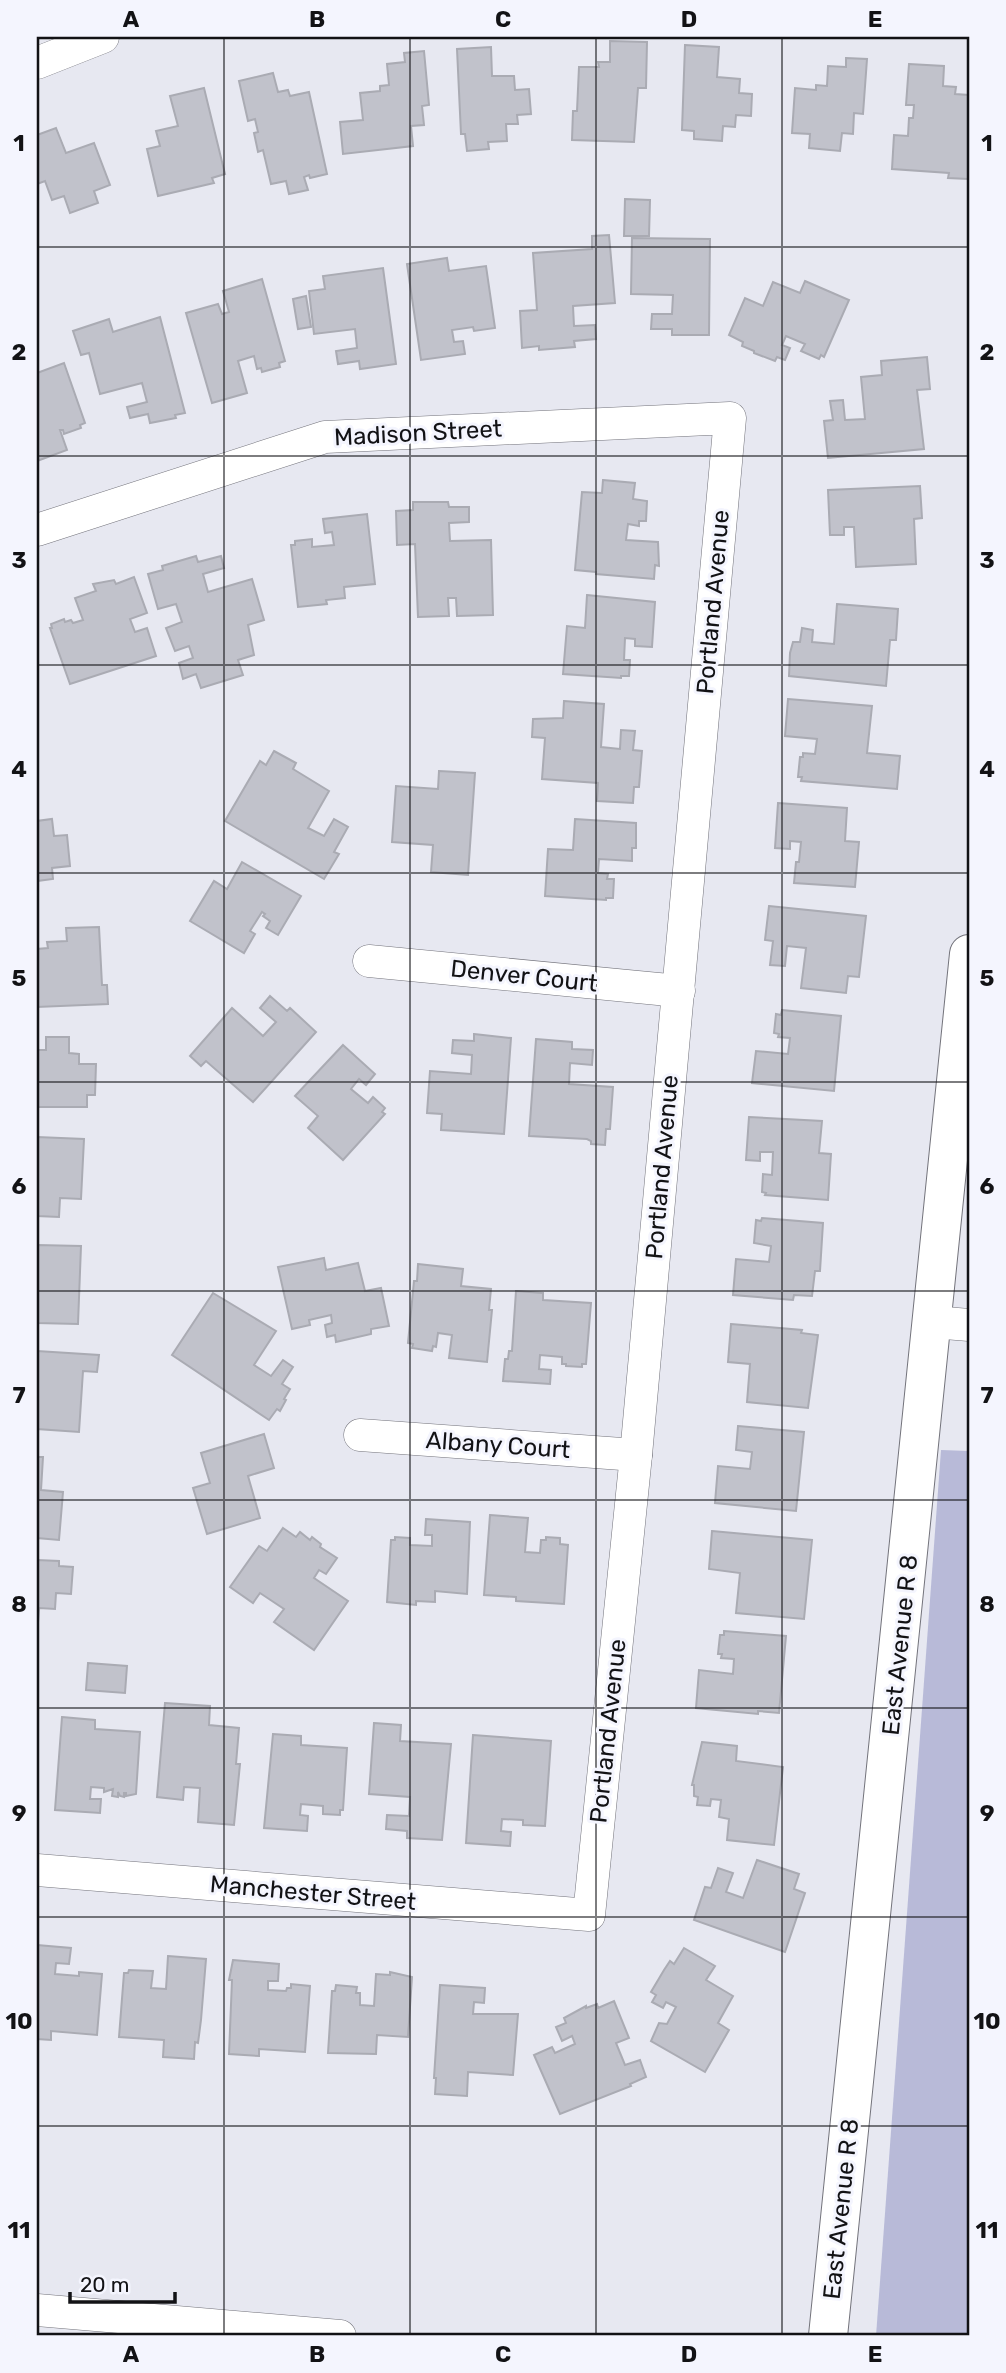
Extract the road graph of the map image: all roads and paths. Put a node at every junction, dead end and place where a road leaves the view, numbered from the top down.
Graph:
1 (103, 37) edge
2 (37, 63) edge
3 (730, 418) joint
4 (37, 530) edge
5 (969, 954) edge
6 (369, 961) dead end
7 (678, 991) junction
8 (951, 1324) edge
9 (360, 1435) dead end
10 (636, 1455) junction
11 (37, 1870) edge
12 (589, 1915) joint
13 (37, 2310) edge
14 (340, 2336) edge
15 (828, 2336) edge

1 - 2 street
3 - 4 street, Madison Street
3 - 7 street, Portland Avenue
5 - 8 street, East Avenue R 8
6 - 7 street, Denver Court
7 - 10 street, Portland Avenue
8 - 15 street, East Avenue R 8
9 - 10 street, Albany Court
10 - 12 street, Portland Avenue
11 - 12 street, Manchester Street
13 - 14 street

